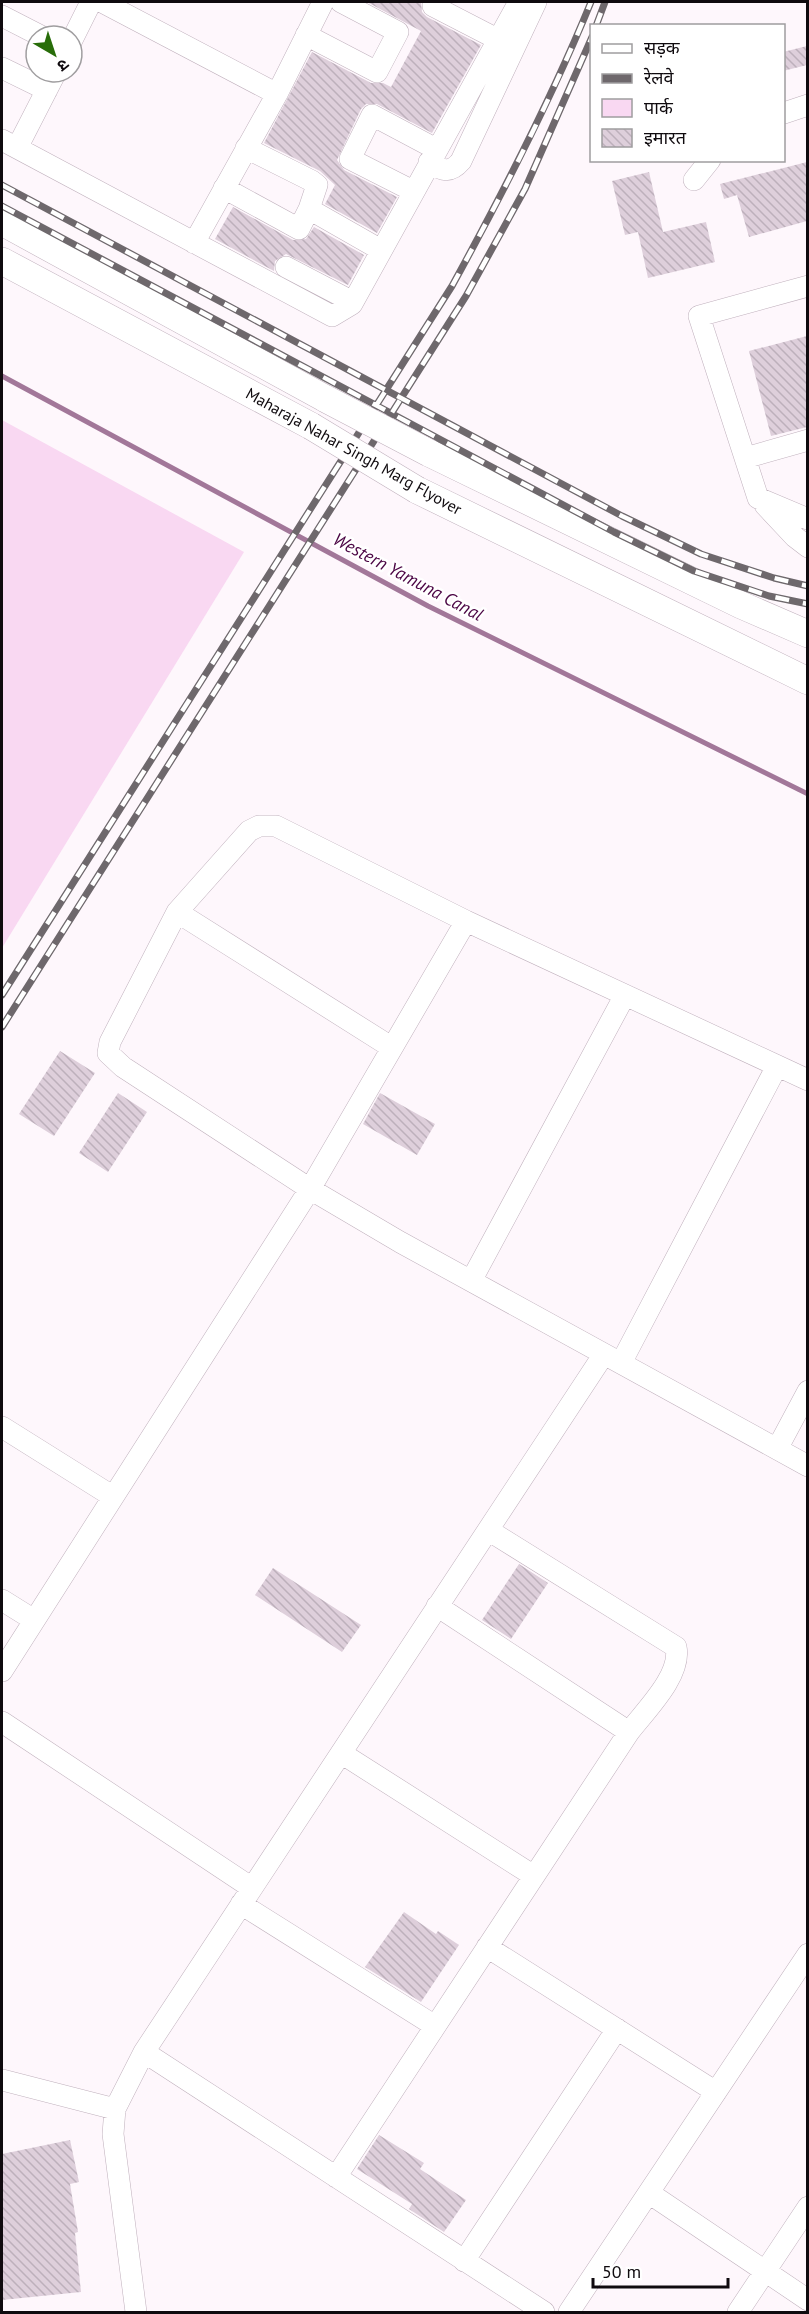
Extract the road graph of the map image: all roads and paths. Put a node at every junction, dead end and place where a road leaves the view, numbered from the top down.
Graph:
1 (91, 2) edge
2 (102, 2) edge
3 (323, 2) edge
4 (341, 2) edge
5 (435, 2) edge
6 (523, 4) edge
7 (2, 16) edge
8 (80, 24) edge
9 (24, 27) edge
10 (306, 35) junction
11 (497, 39) junction
12 (2, 68) edge
13 (24, 74) edge
14 (49, 84) edge
15 (277, 94) junction
16 (807, 105) edge
17 (785, 112) edge
18 (9, 144) edge
19 (246, 148) junction
20 (433, 156) junction
21 (708, 162) edge
22 (694, 180) dead end
23 (224, 188) junction
24 (413, 191) junction
25 (309, 209) junction
26 (2, 222) edge
27 (194, 243) junction
28 (381, 250) junction
29 (2, 261) edge
30 (286, 267) dead end
31 (807, 286) edge
32 (353, 302) junction
33 (807, 440) edge
34 (745, 458) junction
35 (758, 498) junction
36 (807, 519) edge
37 (807, 547) edge
38 (807, 634) edge
39 (807, 681) edge
40 (177, 912) junction
41 (466, 921) junction
42 (625, 995) junction
43 (391, 1047) junction
44 (777, 1066) junction
45 (807, 1080) edge
46 (310, 1189) junction
47 (471, 1281) junction
48 (613, 1359) junction
49 (807, 1391) edge
50 (2, 1427) edge
51 (777, 1449) junction
52 (807, 1466) edge
53 (112, 1496) junction
54 (488, 1530) junction
55 (2, 1600) edge
56 (437, 1606) junction
57 (34, 1620) junction
58 (2, 1671) edge
59 (2, 1722) edge
60 (629, 1732) junction
61 (341, 1753) junction
62 (534, 1876) junction
63 (247, 1896) junction
64 (488, 1947) junction
65 (807, 1954) edge
66 (435, 2026) junction
67 (617, 2029) junction
68 (144, 2052) junction
69 (2, 2080) edge
70 (716, 2092) junction
71 (115, 2109) junction
72 (336, 2177) junction
73 (649, 2193) junction
74 (807, 2207) edge
75 (464, 2261) junction
76 (765, 2272) junction
77 (807, 2300) edge
78 (136, 2313) edge
79 (544, 2313) edge
80 (569, 2313) edge
81 (738, 2313) edge

1 - 8 street
2 - 15 street
3 - 10 street
4 - 10 street
5 - 11 street
6 - 11 street
6 - 20 street
7 - 9 street
10 - 15 street
11 - 20 street
12 - 13 street
14 - 18 street
15 - 19 street
16 - 17 street
18 - 27 street
19 - 23 street
19 - 25 street
20 - 24 street
20 - 24 street
21 - 22 street
23 - 25 street
23 - 27 street
24 - 28 street
25 - 28 street
26 - 38 main road, Maharaja Nahar Singh Marg Flyover, bridge
27 - 32 street
28 - 32 street
29 - 39 main road, Maharaja Nahar Singh Marg Flyover, bridge
30 - 32 street
31 - 34 street
33 - 34 street
34 - 35 street
35 - 36 street
35 - 37 street
40 - 41 street
40 - 43 street
40 - 46 street
41 - 42 street
41 - 43 street
42 - 44 street
42 - 47 street
43 - 46 street
44 - 45 street
44 - 48 street
46 - 47 street
46 - 53 street
47 - 48 street
48 - 51 street
48 - 54 street
49 - 51 street
50 - 53 street
51 - 52 street
53 - 57 street
54 - 56 street
54 - 60 street
55 - 57 street
56 - 60 street
56 - 61 street
57 - 58 street
59 - 63 street
60 - 62 street
61 - 62 street
61 - 63 street
62 - 64 street
63 - 66 street
63 - 68 street
64 - 66 street
64 - 67 street
65 - 70 street
66 - 72 street
67 - 70 street
67 - 75 street
68 - 71 street
68 - 72 street
69 - 71 street
70 - 73 street
71 - 78 street
72 - 75 street
73 - 76 street
73 - 80 street
74 - 76 street
75 - 79 street
76 - 77 street
76 - 81 street

